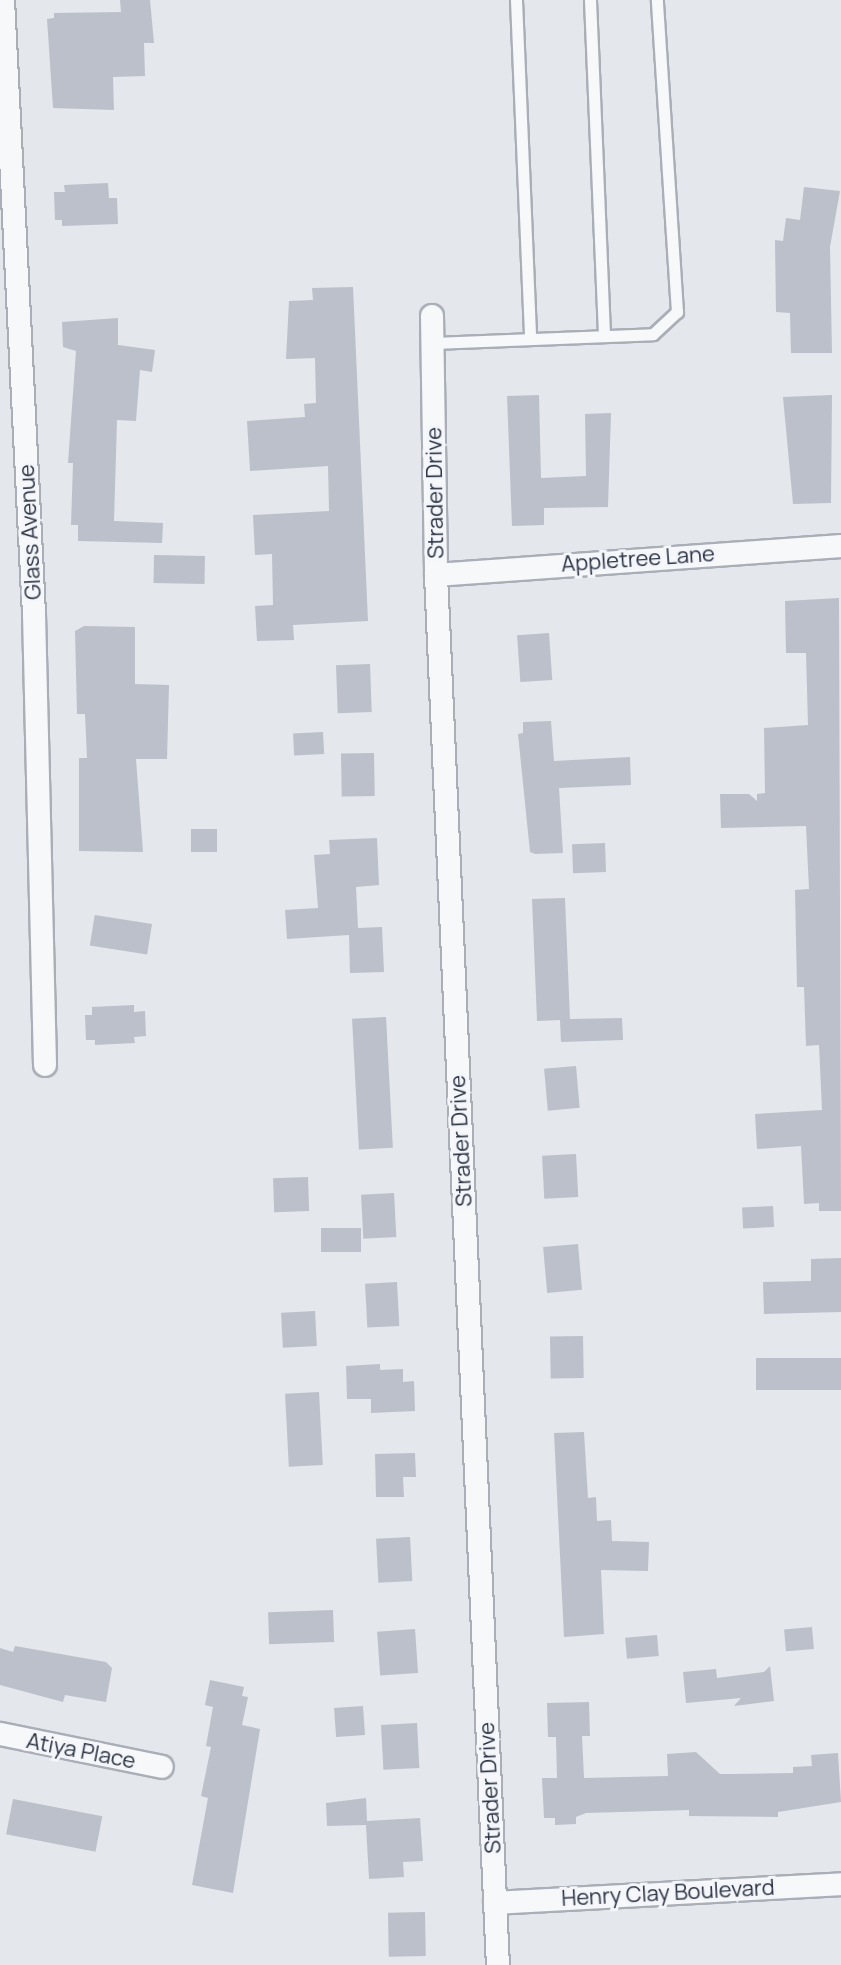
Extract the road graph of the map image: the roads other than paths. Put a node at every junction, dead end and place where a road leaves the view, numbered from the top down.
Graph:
1 (3, 0) edge
2 (516, 0) edge
3 (590, 0) edge
4 (657, 0) edge
5 (432, 316) dead end
6 (604, 335) junction
7 (530, 337) junction
8 (10, 338) edge
9 (433, 343) junction
10 (841, 546) edge
11 (436, 575) junction
12 (45, 1065) dead end
13 (0, 1734) edge
14 (162, 1767) dead end
15 (841, 1884) edge
16 (495, 1903) junction
17 (498, 1965) edge

1 - 8 street, Glass Avenue
2 - 7 lane
3 - 6 lane
4 - 6 lane
5 - 9 street, Strader Drive
6 - 7 lane
7 - 9 lane
8 - 12 street, Glass Avenue
9 - 11 street, Strader Drive
10 - 11 street, Appletree Lane
11 - 16 street, Strader Drive
13 - 14 street, Atiya Place
15 - 16 street, Henry Clay Boulevard
16 - 17 street, Strader Drive

